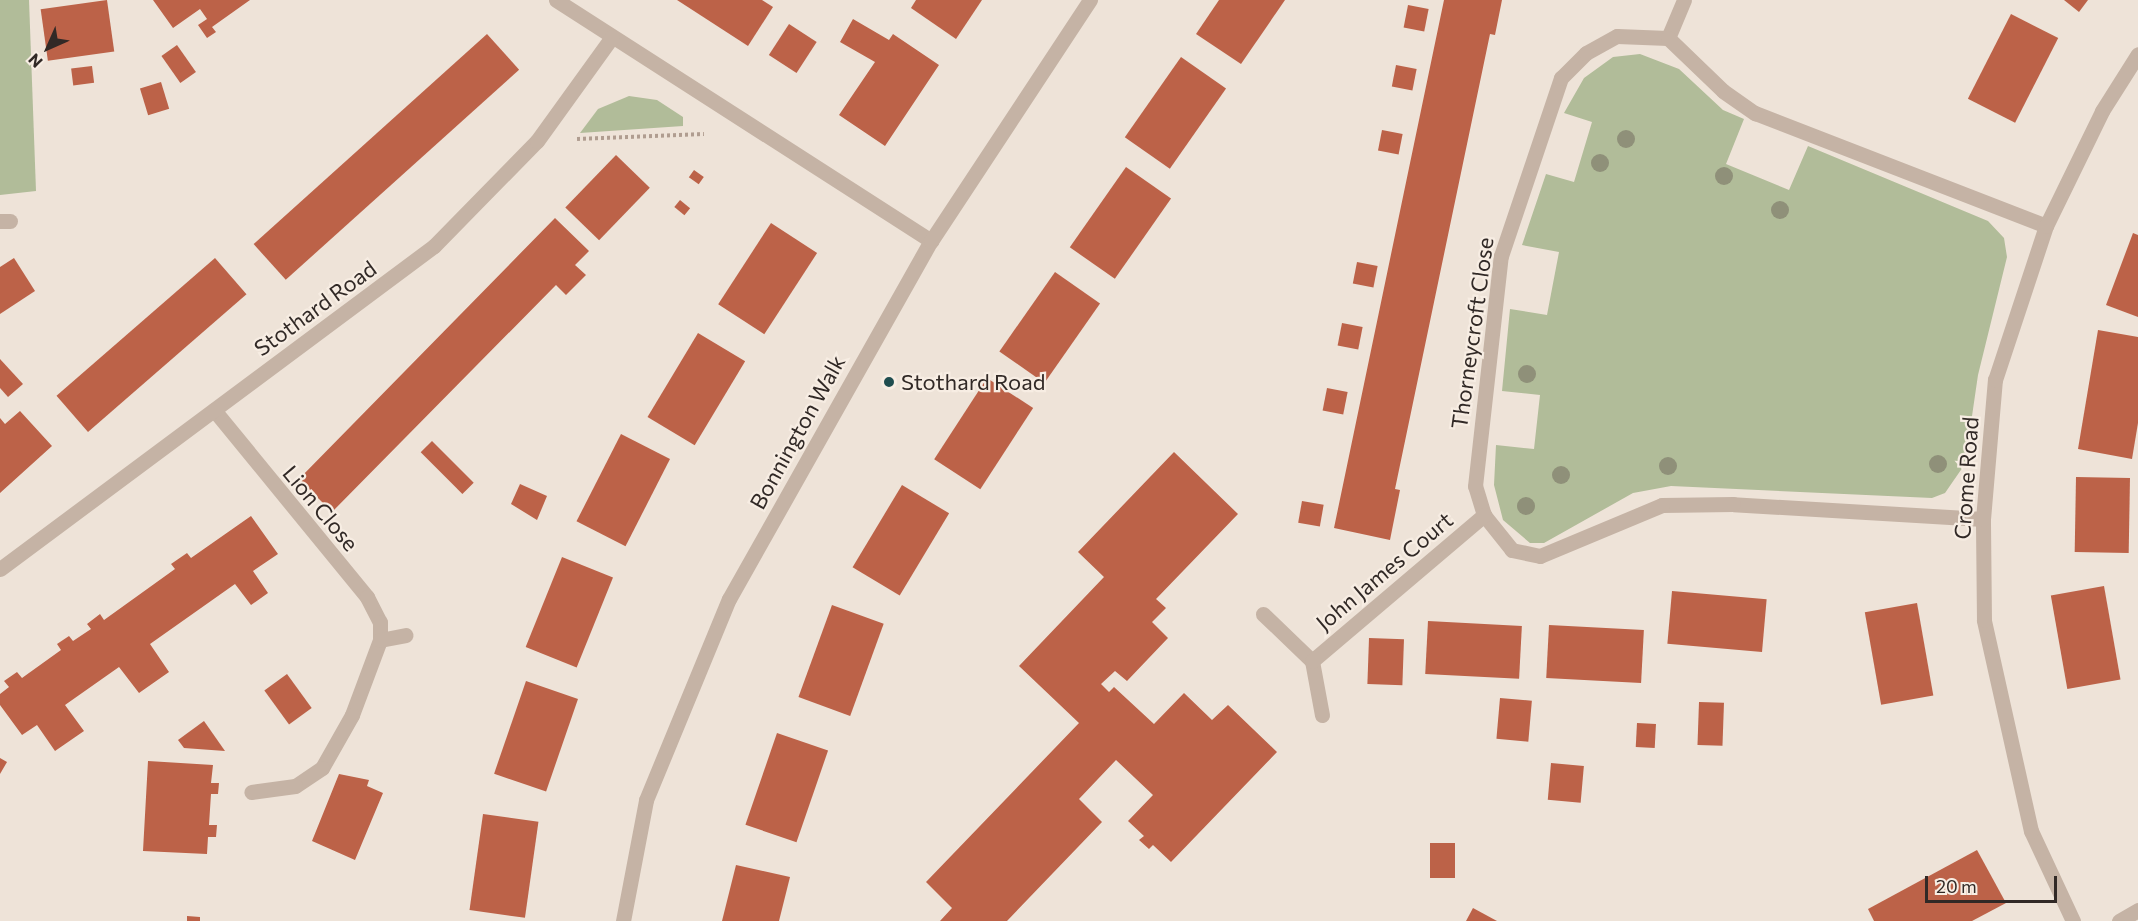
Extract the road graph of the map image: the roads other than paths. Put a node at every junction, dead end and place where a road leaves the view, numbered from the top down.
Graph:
1 (556, 0) edge
2 (1090, 0) edge
3 (1684, 0) edge
4 (612, 37) junction
5 (1668, 38) junction
6 (2138, 54) edge
7 (2046, 226) junction
8 (931, 241) junction
9 (214, 410) junction
10 (1484, 515) junction
11 (1983, 519) junction
12 (0, 569) edge
13 (1263, 614) dead end
14 (406, 635) dead end
15 (380, 640) junction
16 (1312, 661) junction
17 (1322, 715) dead end
18 (250, 792) dead end
19 (2138, 910) edge
20 (622, 921) edge
21 (2073, 921) edge
22 (2119, 921) edge

1 - 4 street
2 - 8 street, Bonnington Walk
3 - 5 street
4 - 8 street
4 - 9 street, Stothard Road
5 - 7 street
5 - 10 street, Thorneycroft Close
6 - 7 street, Crome Road
7 - 11 street, Crome Road
8 - 20 street, Bonnington Walk
9 - 12 street, Stothard Road
9 - 15 street, Lion Close
10 - 11 street, Thorneycroft Close
10 - 16 street, John James Court
11 - 21 street, Crome Road
13 - 16 street
14 - 15 street
15 - 18 street
16 - 17 street
19 - 22 street

